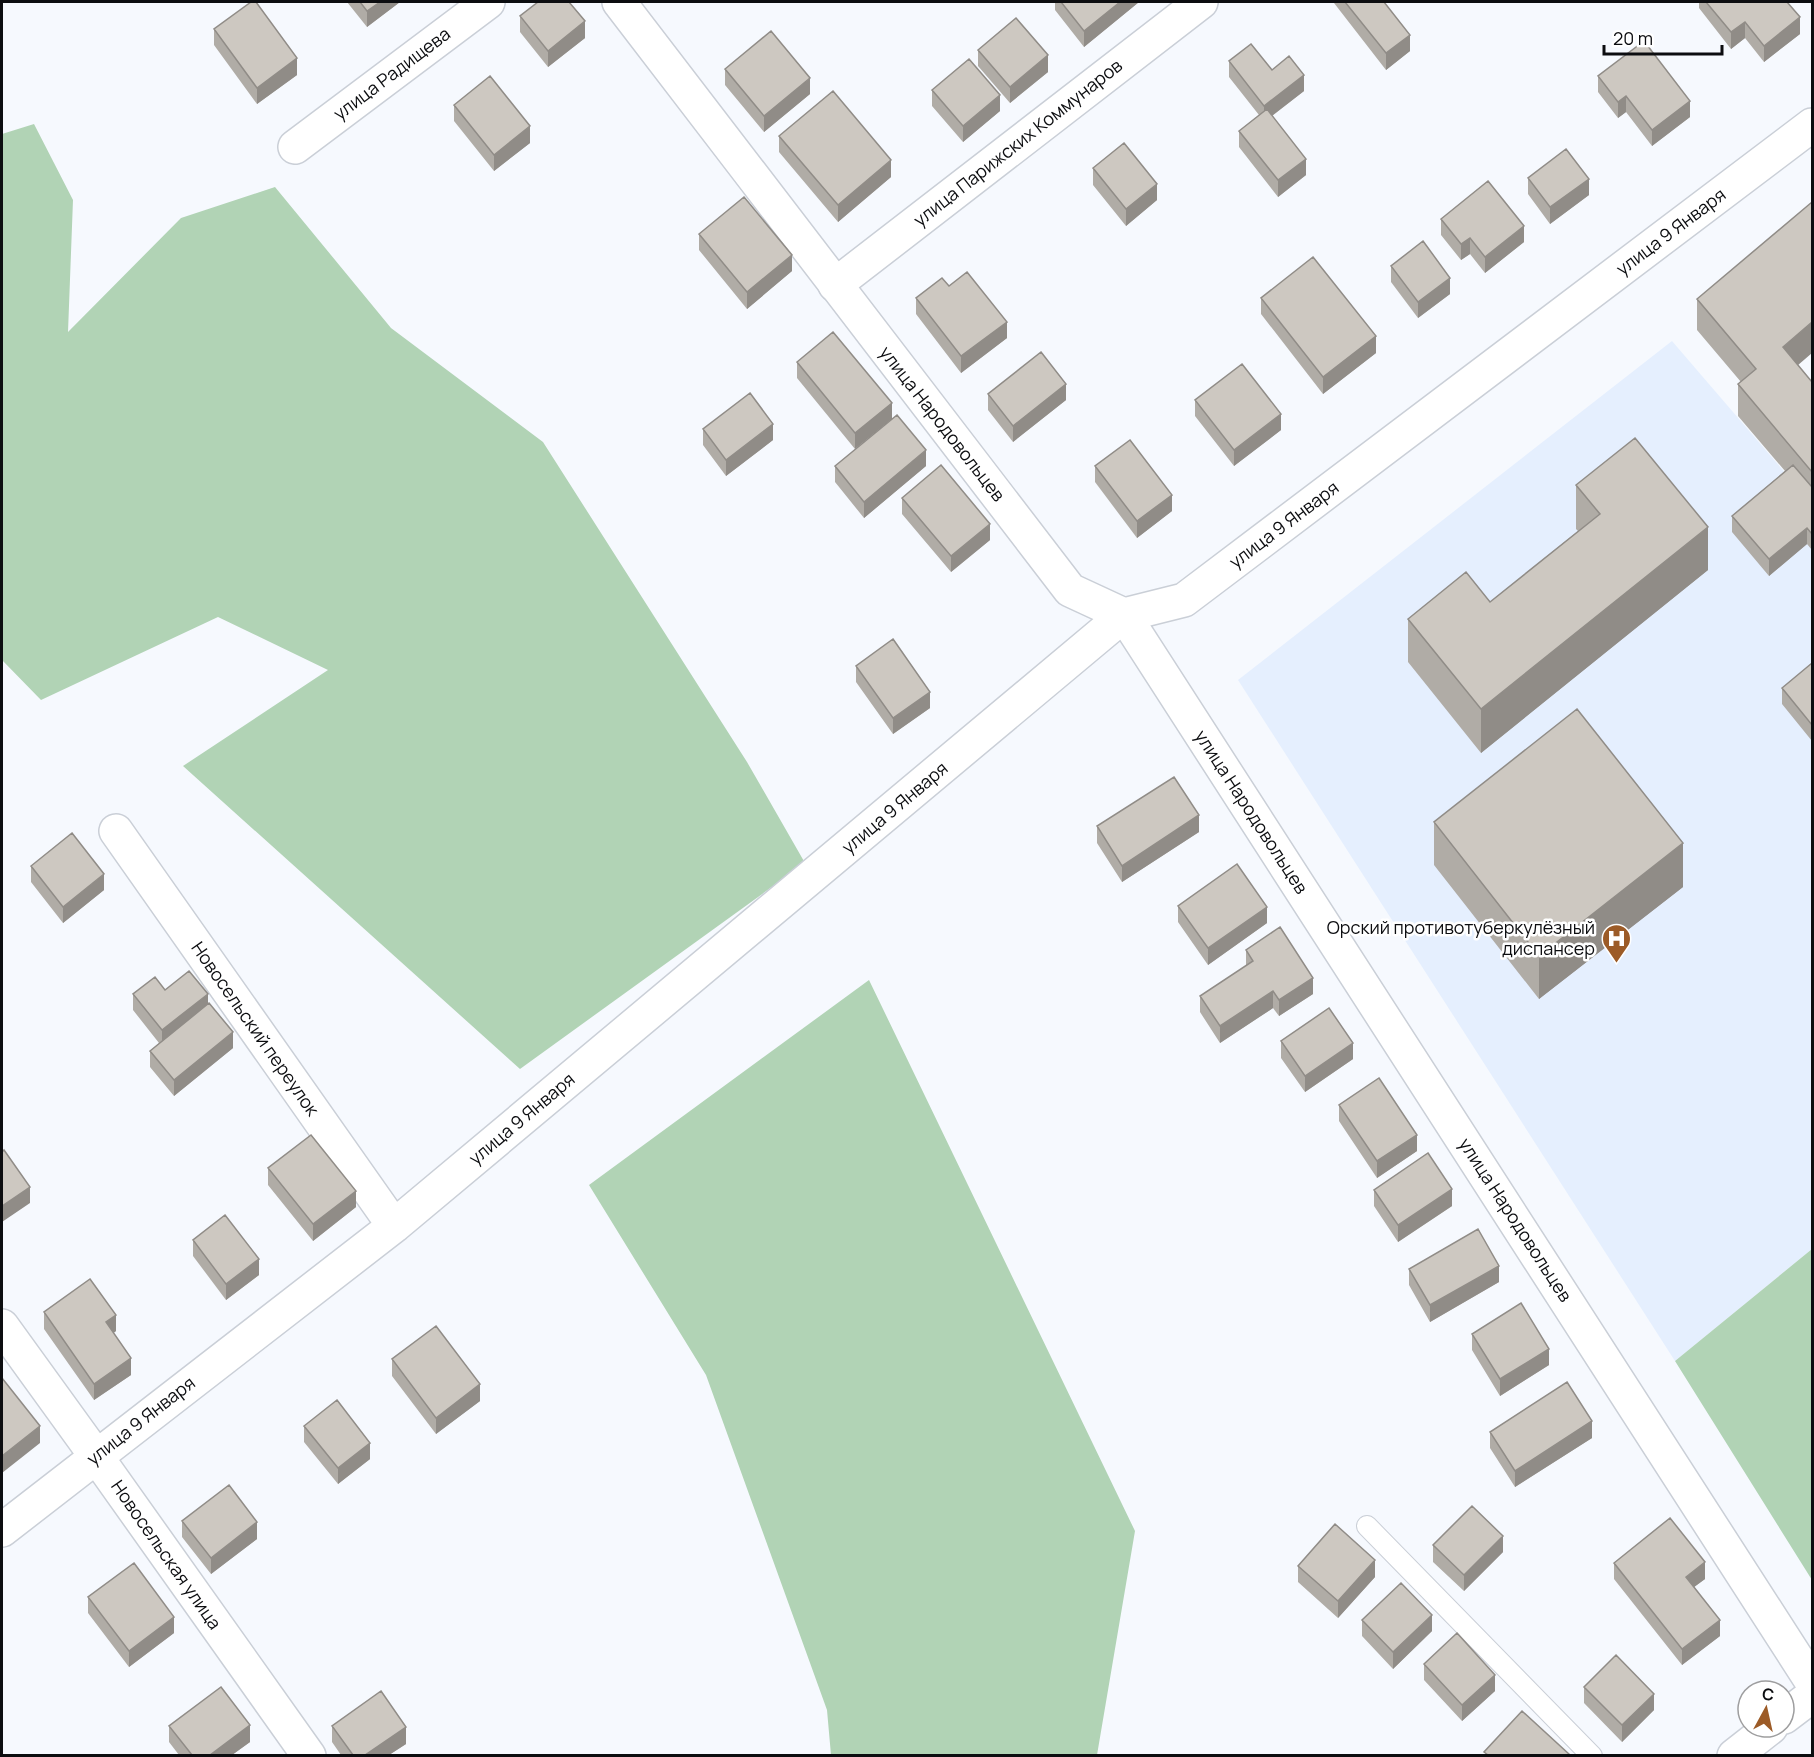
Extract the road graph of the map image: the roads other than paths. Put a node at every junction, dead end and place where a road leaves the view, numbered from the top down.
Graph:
1 (488, 2) edge
2 (619, 2) edge
3 (1201, 2) edge
4 (1812, 126) edge
5 (295, 147) dead end
6 (835, 285) junction
7 (1124, 615) junction
8 (116, 831) dead end
9 (394, 1226) junction
10 (2, 1326) edge
11 (96, 1456) junction
12 (1367, 1526) dead end
13 (2, 1530) edge
14 (1812, 1682) edge
15 (1812, 1696) edge
16 (1796, 1708) edge
17 (1755, 1739) edge
18 (309, 1755) edge
19 (1592, 1755) edge
20 (1734, 1755) edge

1 - 5 street, улица Радищева
2 - 6 street, улица Народовольцев
3 - 6 street, улица Парижских Коммунаров
4 - 7 street, улица 9 Января
6 - 7 street, улица Народовольцев
7 - 9 street, улица 9 Января
7 - 14 street, улица Народовольцев
8 - 9 street, Новосельский переулок
9 - 11 street, улица 9 Января
10 - 11 street, Новосельская улица
11 - 13 street, улица 9 Января
11 - 18 street, Новосельская улица
12 - 19 lane
15 - 16 street
17 - 20 street

